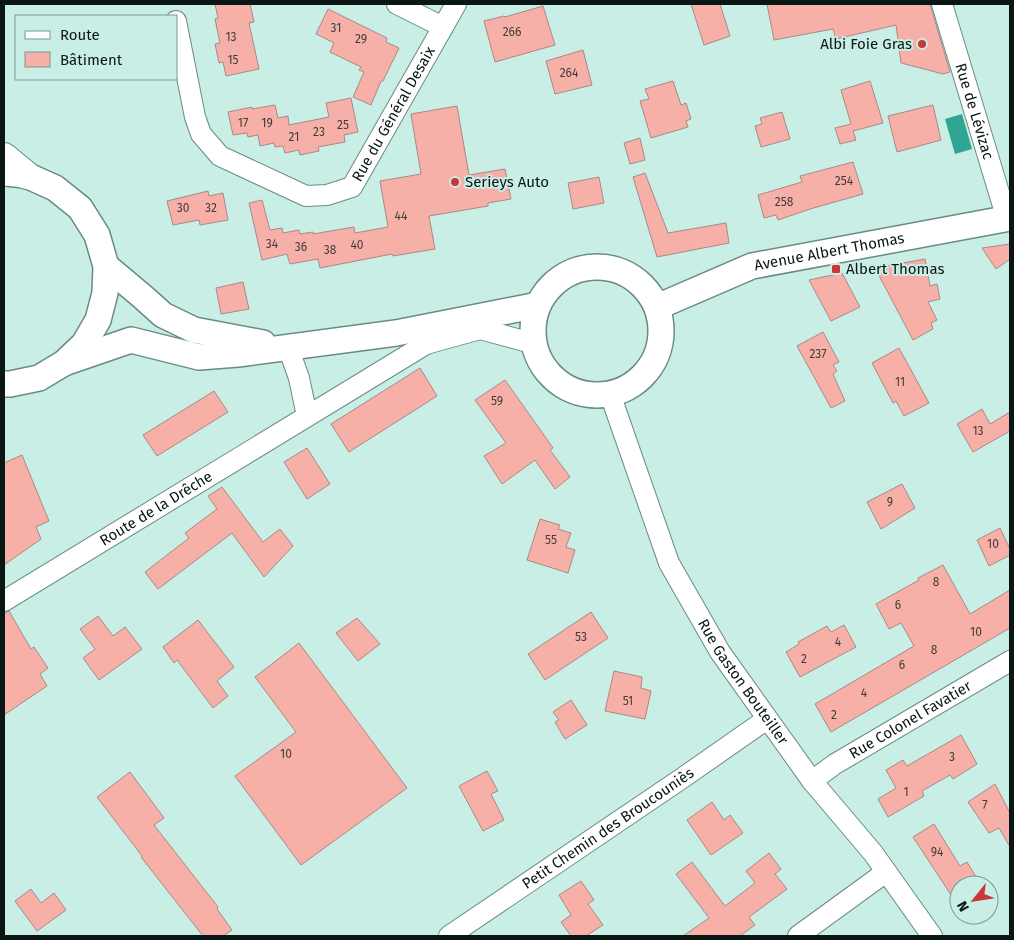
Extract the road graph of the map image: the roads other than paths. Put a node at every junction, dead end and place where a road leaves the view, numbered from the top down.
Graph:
1 (397, 4) edge
2 (456, 4) edge
3 (942, 4) edge
4 (443, 27) junction
5 (178, 31) edge
6 (4, 157) edge
7 (15, 174) edge
8 (1009, 218) edge
9 (106, 266) junction
10 (538, 305) junction
11 (657, 307) junction
12 (532, 343) junction
13 (288, 347) junction
14 (64, 363) junction
15 (4, 384) edge
16 (610, 394) junction
17 (308, 416) junction
18 (4, 601) edge
19 (1010, 661) edge
20 (767, 719) junction
21 (812, 781) junction
22 (886, 872) junction
23 (449, 936) edge
24 (798, 936) edge
25 (932, 936) edge

1 - 4 street
2 - 4 street, Rue du Général Desaix
3 - 8 street, Rue de Lévizac
4 - 5 street, Rue du Général Desaix
6 - 7 highway
7 - 9 main road
8 - 11 main road, Avenue Albert Thomas
9 - 13 main road
9 - 14 main road
10 - 11 main road
10 - 12 main road
10 - 13 main road
11 - 16 main road
12 - 16 main road
12 - 17 street, Route de la Drêche
13 - 14 main road
13 - 17 street
14 - 15 main road
16 - 20 street, Rue Gaston Bouteiller
17 - 18 street, Route de la Drêche
19 - 21 street, Rue Colonel Favatier
20 - 21 street, Rue Gaston Bouteiller
20 - 23 street, Petit Chemin des Broucouniès
21 - 22 street, Rue Gaston Bouteiller
22 - 24 street
22 - 25 street, Rue Gaston Bouteiller

